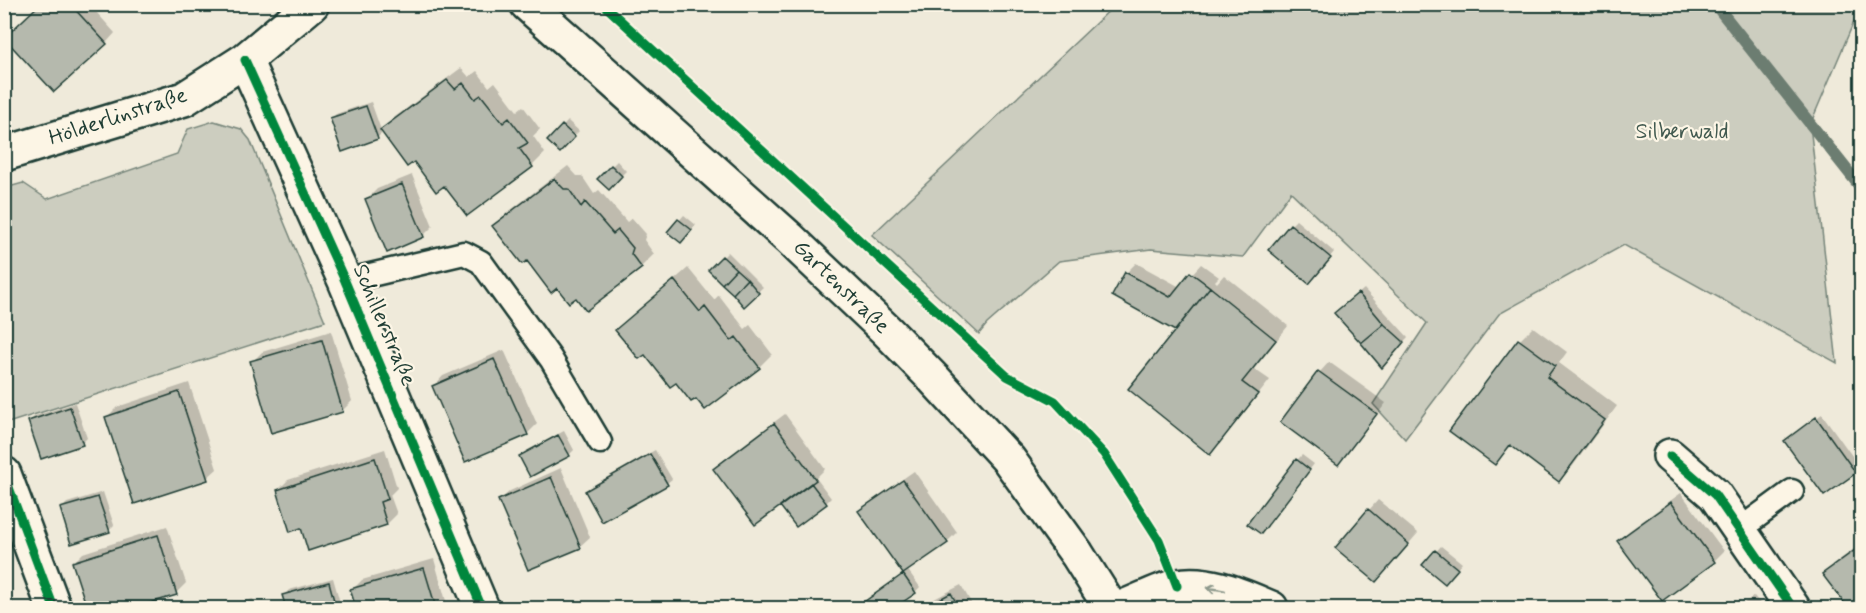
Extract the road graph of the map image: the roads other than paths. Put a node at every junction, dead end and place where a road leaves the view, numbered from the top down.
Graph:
1 (312, 4) edge
2 (527, 4) edge
3 (244, 60) junction
4 (4, 154) edge
5 (345, 281) junction
6 (600, 442) dead end
7 (1670, 456) dead end
8 (4, 474) edge
9 (1792, 491) dead end
10 (1739, 530) junction
11 (54, 609) edge
12 (482, 609) edge
13 (1111, 609) edge
14 (1121, 609) edge
15 (1271, 609) edge
16 (1793, 609) edge

1 - 3 street, Hölderlinstraße
2 - 13 street, Gartenstraße
3 - 4 street, Hölderlinstraße
3 - 5 street, Schillerstraße
5 - 6 lane, Schillerstraße
5 - 12 street, Schillerstraße
7 - 10 street
8 - 11 street
9 - 10 lane
10 - 16 street
15 -> 14 street

